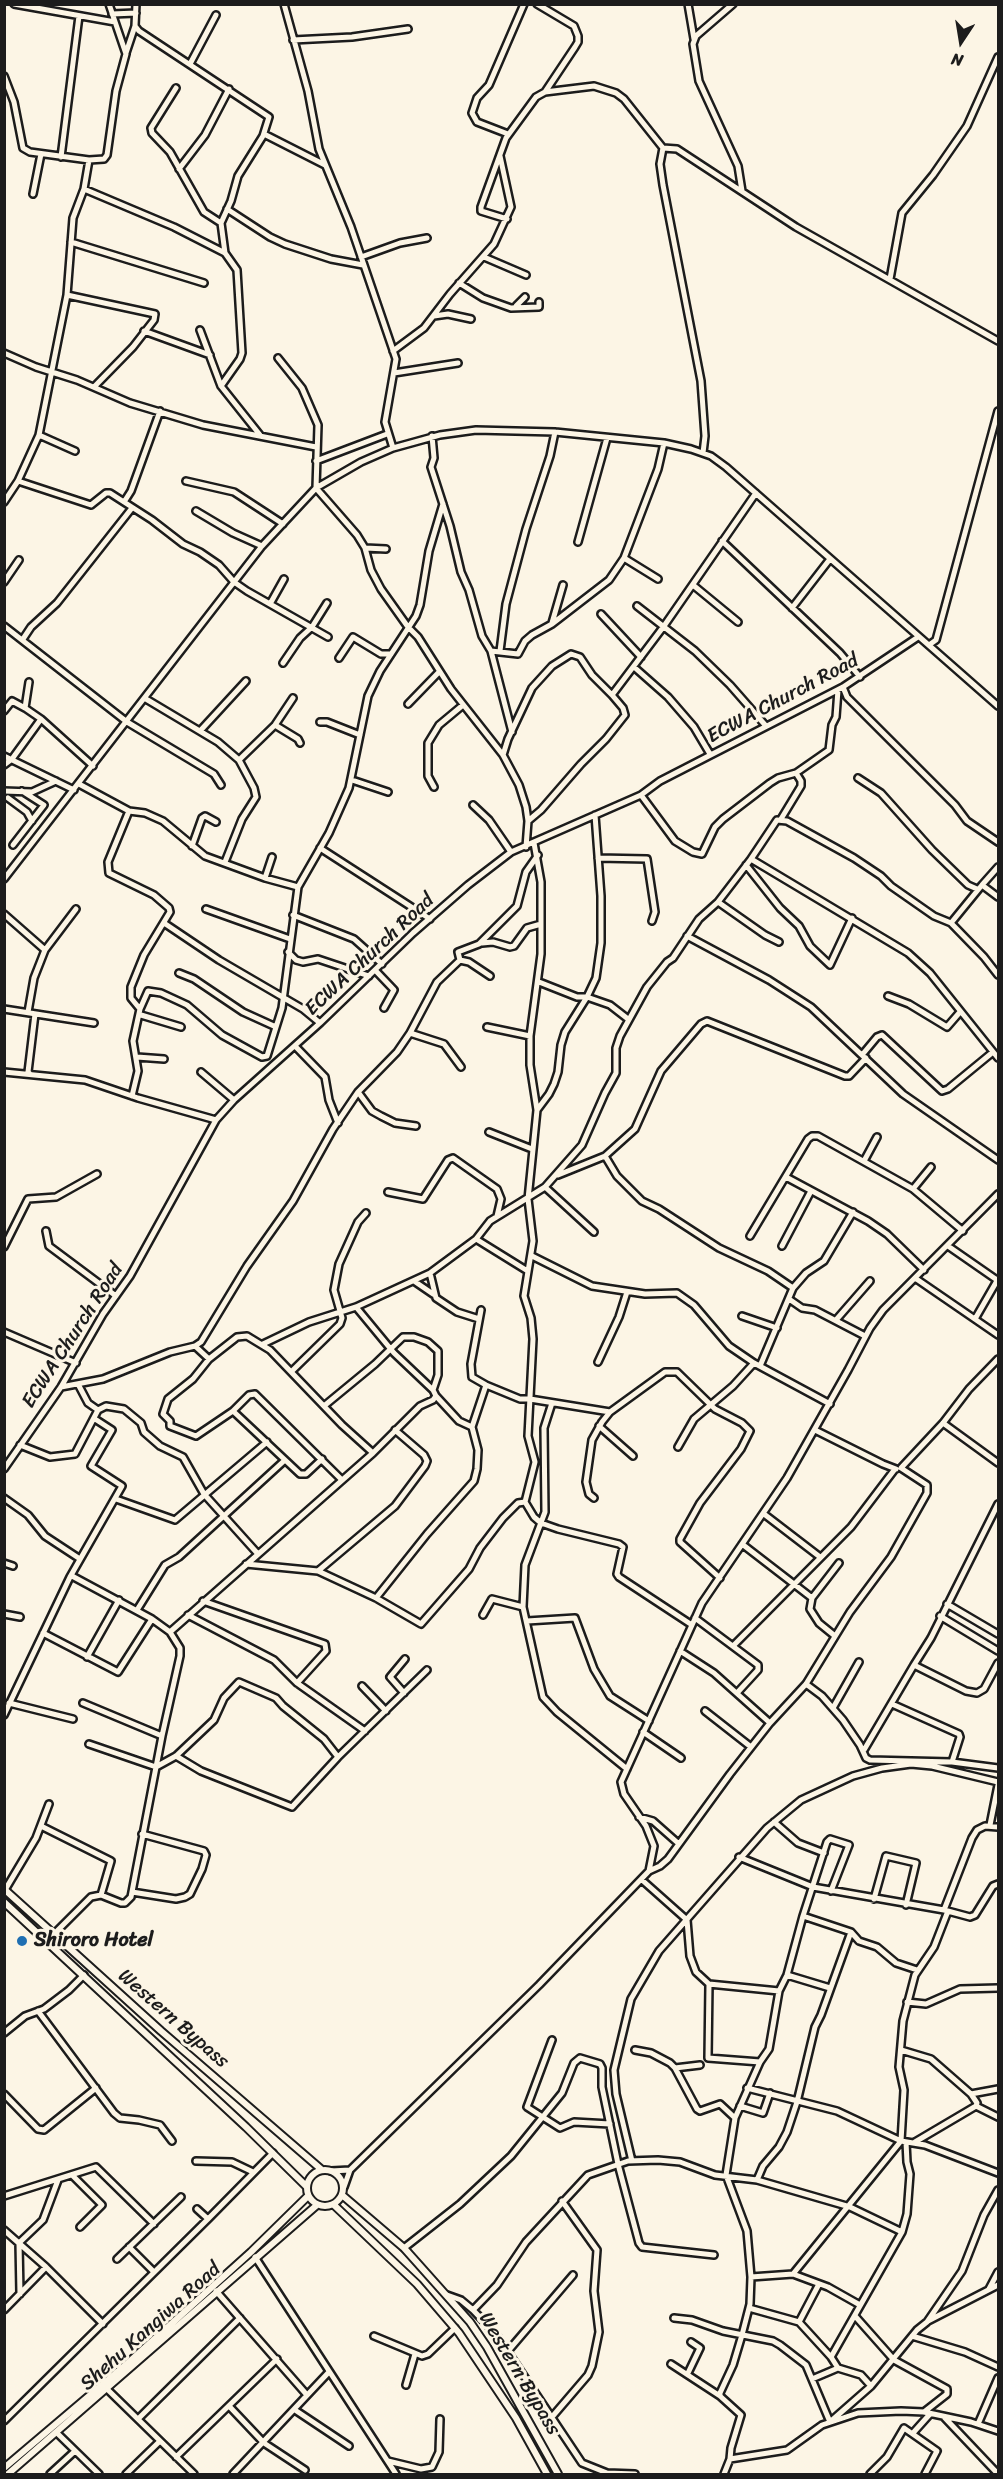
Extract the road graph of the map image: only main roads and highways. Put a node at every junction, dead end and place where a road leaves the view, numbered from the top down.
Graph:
1 (5, 1889) edge
2 (4, 1902) edge
3 (322, 2170) junction
4 (307, 2187) junction
5 (342, 2195) junction
6 (308, 2196) junction
7 (317, 2205) junction
8 (334, 2205) junction
9 (131, 2364) junction
10 (5, 2466) edge
11 (8, 2475) edge
12 (547, 2475) edge
13 (558, 2475) edge

1 - 3 main road, Western Bypass
2 - 4 main road, Western Bypass
3 - 4 main road
3 - 5 main road
4 - 6 main road
5 - 8 main road
5 - 13 main road, Western Bypass
6 - 7 main road
6 - 9 main road, Shehu Kangiwa Road
7 - 8 main road
7 - 9 main road, Shehu Kangiwa Road
8 - 12 main road, Western Bypass
9 - 10 main road, Shehu Kangiwa Road
9 - 11 main road, Shehu Kangiwa Road

